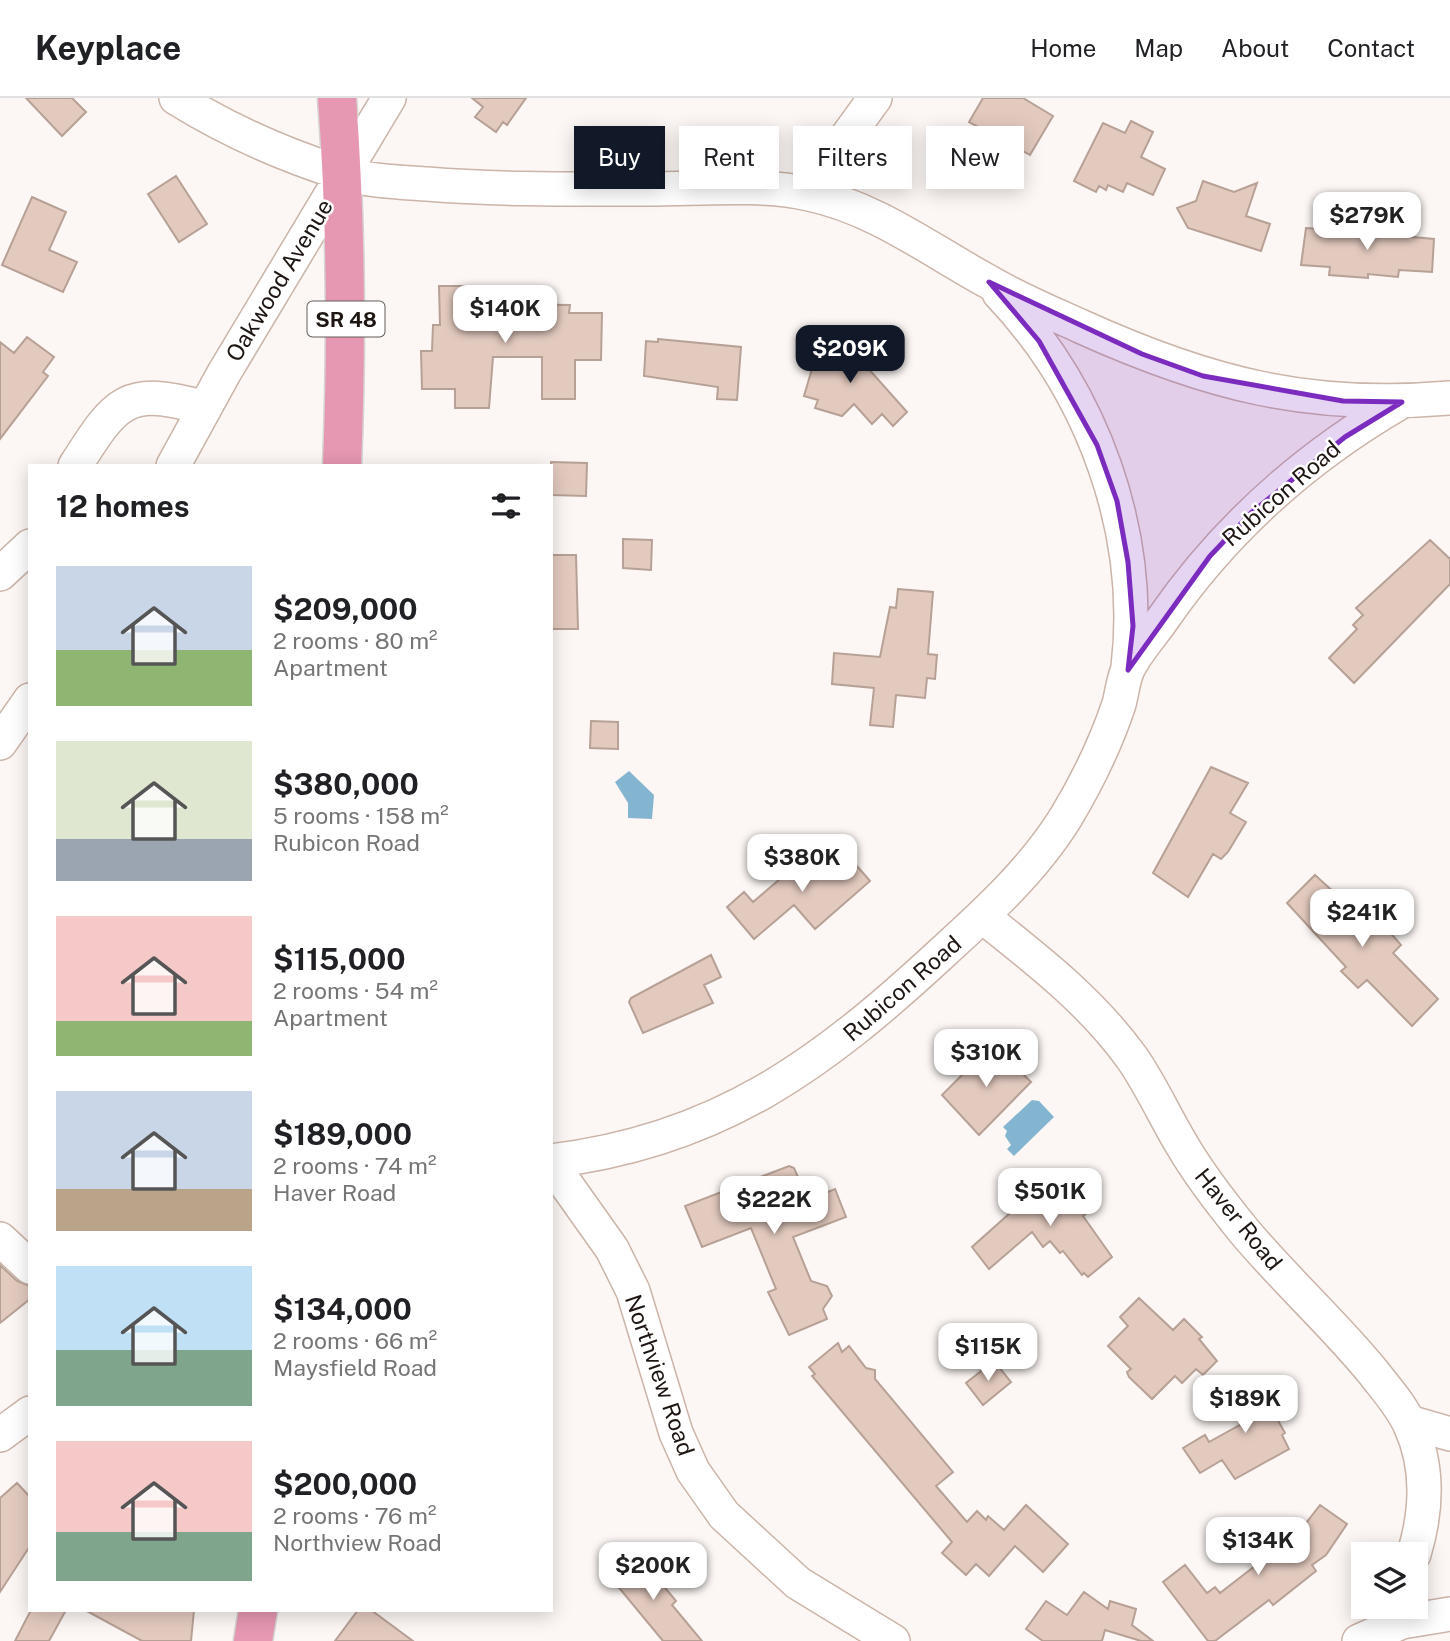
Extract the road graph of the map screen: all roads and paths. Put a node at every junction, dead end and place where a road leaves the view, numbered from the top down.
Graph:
1 (176, 98) edge
2 (337, 98) edge
3 (389, 98) edge
4 (875, 98) edge
5 (342, 173) junction
6 (806, 193) junction
7 (989, 282) junction
8 (1450, 398) edge
9 (1402, 402) junction
10 (205, 408) junction
11 (76, 464) edge
12 (174, 464) edge
13 (342, 464) edge
14 (28, 548) edge
15 (0, 574) edge
16 (1128, 670) junction
17 (28, 702) edge
18 (2, 735) edge
19 (982, 916) junction
20 (553, 1162) edge
21 (553, 1165) edge
22 (0, 1239) edge
23 (28, 1265) edge
24 (28, 1414) edge
25 (1409, 1422) junction
26 (1450, 1434) edge
27 (0, 1435) edge
28 (1417, 1542) edge
29 (258, 1612) edge
30 (1450, 1614) edge
31 (1379, 1619) edge
32 (1363, 1638) edge
33 (253, 1641) edge
34 (892, 1641) edge

1 - 5 street
2 - 5 main road, SR 48
3 - 5 street, Oakwood Avenue
4 - 6 street
5 - 6 street
5 - 10 street, Oakwood Avenue
5 - 13 main road, SR 48
6 - 7 street
7 - 9 street
7 - 16 street, Rubicon Road
8 - 9 street
9 - 16 street, Rubicon Road
10 - 11 street
10 - 12 street, Oakwood Avenue
14 - 15 street
16 - 19 street, Rubicon Road
17 - 18 street
19 - 20 street, Rubicon Road
19 - 25 street, Haver Road
21 - 34 street, Northview Road
22 - 23 street
24 - 27 street
25 - 26 street
25 - 28 street, Haver Road
29 - 33 main road
30 - 32 street
31 - 32 street

